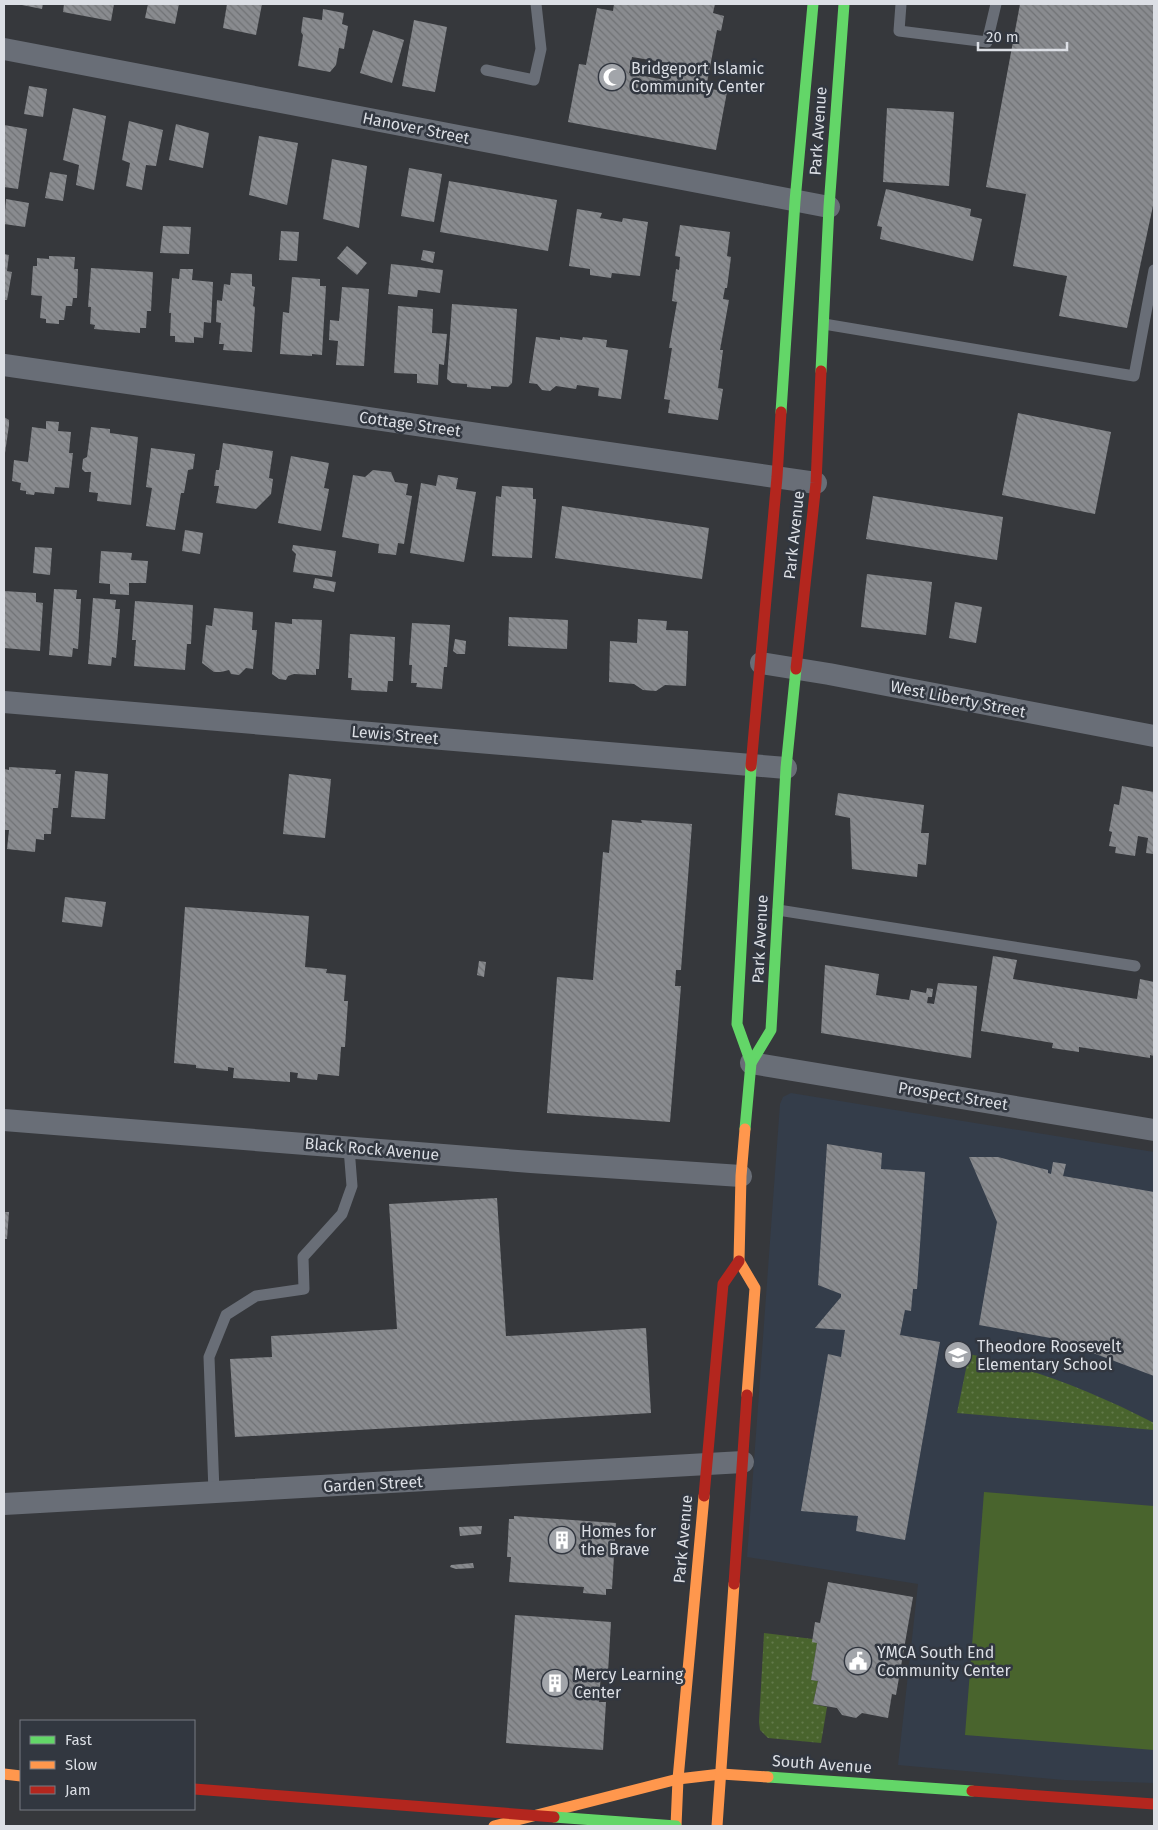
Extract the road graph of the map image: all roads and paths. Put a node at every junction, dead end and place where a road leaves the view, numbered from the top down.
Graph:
1 (536, 4) edge
2 (813, 4) edge
3 (844, 4) edge
4 (901, 4) edge
5 (996, 4) edge
6 (4, 49) edge
7 (486, 70) dead end
8 (795, 201) junction
9 (829, 207) junction
10 (1154, 270) edge
11 (823, 324) junction
12 (4, 365) edge
13 (777, 478) junction
14 (816, 483) junction
15 (761, 663) junction
16 (796, 668) junction
17 (4, 702) edge
18 (1154, 736) edge
19 (751, 765) junction
20 (786, 768) junction
21 (778, 910) junction
22 (1135, 966) dead end
23 (751, 1063) junction
24 (4, 1120) edge
25 (1154, 1130) edge
26 (349, 1148) junction
27 (741, 1176) junction
28 (740, 1261) junction
29 (742, 1462) junction
30 (706, 1463) junction
31 (214, 1492) junction
32 (4, 1504) edge
33 (4, 1774) edge
34 (721, 1774) junction
35 (20, 1776) edge
36 (678, 1779) junction
37 (195, 1789) edge
38 (1154, 1804) edge
39 (494, 1826) edge
40 (676, 1826) edge
41 (717, 1826) edge

1 - 7 lane
2 - 8 main road, Park Avenue
3 - 9 main road, Park Avenue
4 - 5 lane
6 - 8 street, Hanover Street
8 - 9 street, Hanover Street
8 - 13 main road, Park Avenue
9 - 11 main road, Park Avenue
10 - 11 lane
11 - 14 main road, Park Avenue
12 - 13 street, Cottage Street
13 - 14 street, Cottage Street
13 - 15 main road, Park Avenue
14 - 16 main road, Park Avenue
15 - 16 street, West Liberty Street
15 - 19 main road, Park Avenue
16 - 18 street, West Liberty Street
16 - 20 main road, Park Avenue
17 - 19 street, Lewis Street
19 - 20 street, Lewis Street
19 - 23 main road, Park Avenue
20 - 21 main road, Park Avenue
21 - 22 lane
21 - 23 main road, Park Avenue
23 - 25 street, Prospect Street
23 - 27 main road, Park Avenue
24 - 26 street, Black Rock Avenue
26 - 27 street, Black Rock Avenue
26 - 31 lane
27 - 28 main road, Park Avenue
28 - 29 main road, Park Avenue
28 - 30 main road, Park Avenue
29 - 30 street, Garden Street
29 - 34 main road, Park Avenue
30 - 31 street, Garden Street
30 - 36 main road, Park Avenue
31 - 32 street, Garden Street
33 - 35 main road
34 - 36 main road, South Avenue
34 - 38 main road, South Avenue
34 - 41 main road, Park Avenue
36 - 39 main road, South Avenue
36 - 40 main road, Park Avenue
37 - 40 main road, bridge

